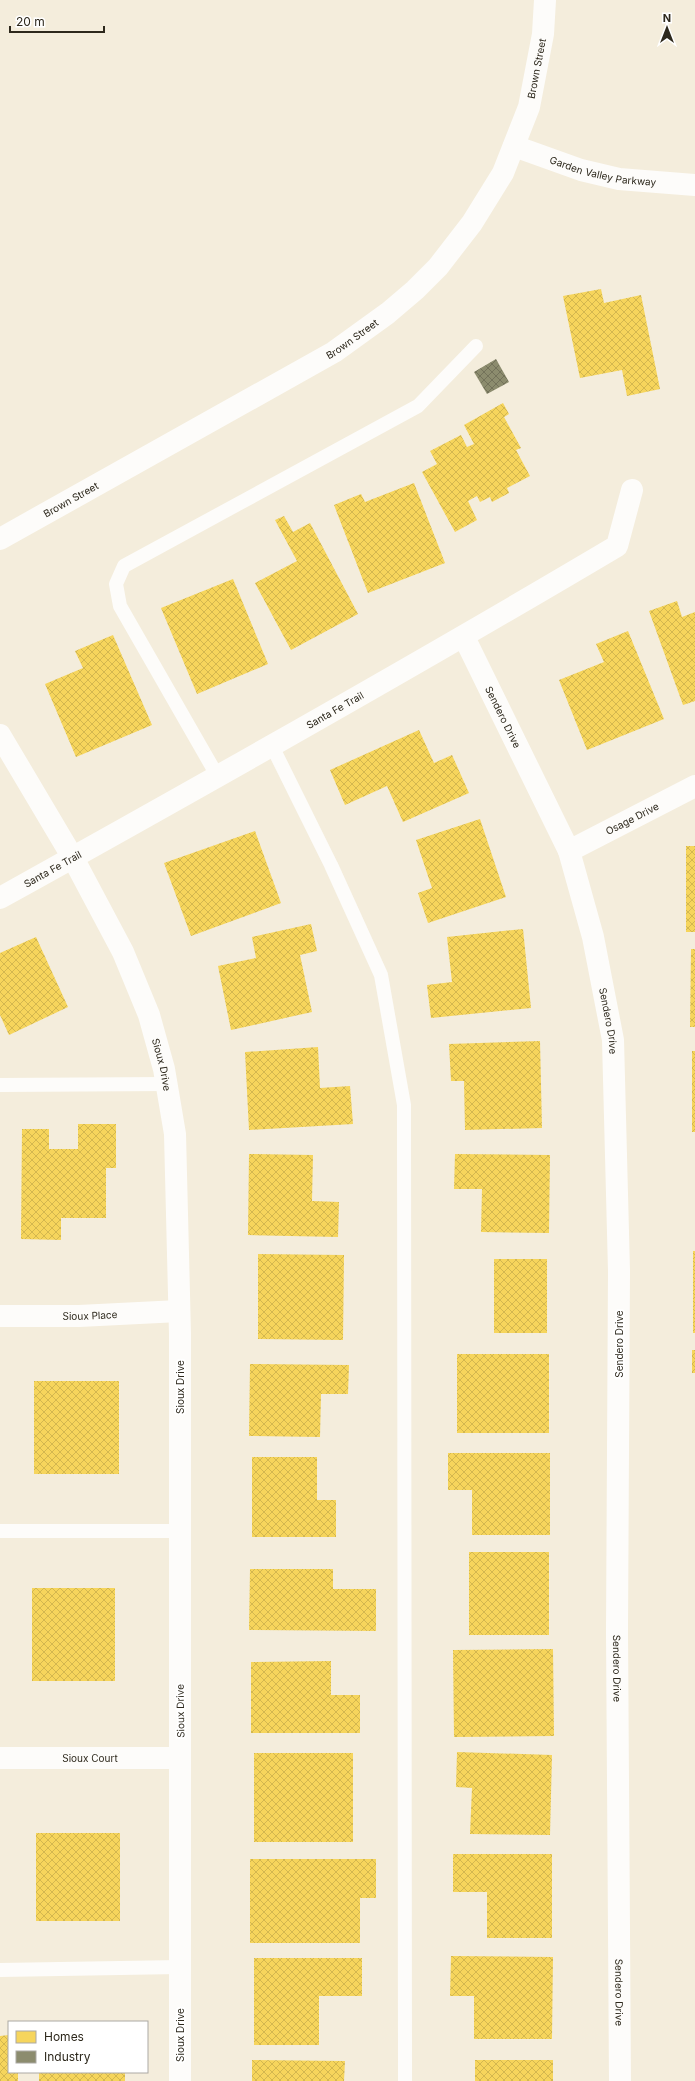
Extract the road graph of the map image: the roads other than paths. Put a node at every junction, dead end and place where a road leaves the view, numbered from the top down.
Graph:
1 (545, 0) edge
2 (514, 146) junction
3 (695, 185) edge
4 (476, 346) dead end
5 (632, 490) dead end
6 (0, 539) edge
7 (464, 637) junction
8 (0, 734) edge
9 (272, 746) junction
10 (218, 776) junction
11 (695, 786) edge
12 (569, 851) junction
13 (73, 858) junction
14 (0, 898) edge
15 (167, 1084) junction
16 (0, 1085) edge
17 (179, 1311) junction
18 (0, 1316) edge
19 (0, 1531) edge
20 (179, 1531) junction
21 (0, 1758) edge
22 (180, 1758) junction
23 (180, 1967) junction
24 (0, 1970) edge
25 (180, 2081) edge
26 (405, 2081) edge
27 (620, 2081) edge

1 - 2 street, Brown Street
2 - 3 street, Garden Valley Parkway
2 - 6 street, Brown Street
4 - 10 lane
5 - 7 street, Santa Fe Trail
7 - 9 street, Santa Fe Trail
7 - 12 street, Sendero Drive
8 - 13 street, Sioux Drive
9 - 10 street, Santa Fe Trail
9 - 26 lane
10 - 13 street, Santa Fe Trail
11 - 12 street, Osage Drive
12 - 27 street, Sendero Drive
13 - 14 street, Santa Fe Trail
13 - 15 street, Sioux Drive
15 - 16 lane
15 - 17 street, Sioux Drive
17 - 18 street, Sioux Place
17 - 20 street, Sioux Drive
19 - 20 lane
20 - 22 street, Sioux Drive
21 - 22 street, Sioux Court
22 - 23 street, Sioux Drive
23 - 24 lane
23 - 25 street, Sioux Drive

